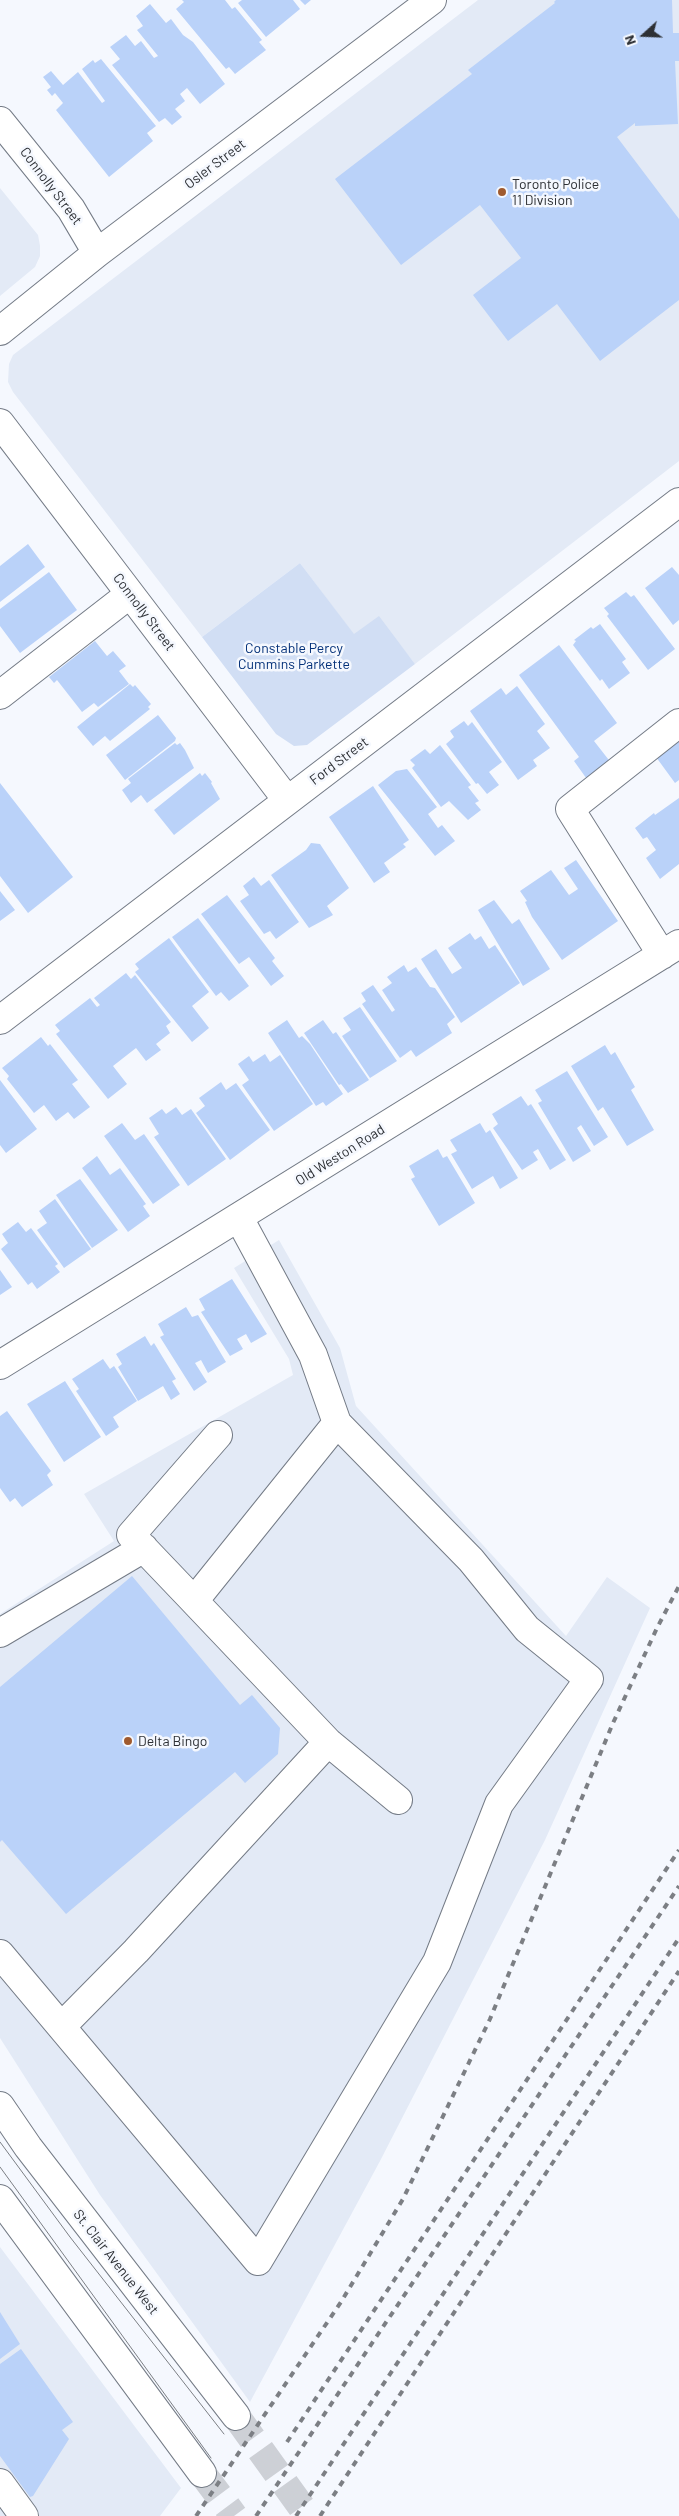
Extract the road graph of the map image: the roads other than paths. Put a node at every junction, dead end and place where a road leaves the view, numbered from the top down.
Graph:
1 (432, 0) edge
2 (0, 121) edge
3 (97, 254) junction
4 (0, 331) edge
5 (0, 423) edge
6 (679, 502) edge
7 (130, 594) junction
8 (0, 695) edge
9 (679, 723) edge
10 (288, 800) junction
11 (670, 950) edge
12 (0, 1020) edge
13 (239, 1218) junction
14 (0, 1365) edge
15 (337, 1423) junction
16 (218, 1436) dead end
17 (144, 1548) junction
18 (194, 1601) junction
19 (0, 1633) edge
20 (328, 1742) junction
21 (398, 1800) dead end
22 (0, 1954) edge
23 (62, 2026) junction
24 (0, 2106) edge
25 (0, 2199) edge
26 (236, 2416) tunnel mouth
27 (202, 2473) tunnel mouth
28 (0, 2483) edge
29 (24, 2516) edge

1 - 3 street, Osler Street
2 - 3 street, Connolly Street
3 - 4 street, Osler Street
5 - 7 street, Connolly Street
6 - 10 street, Ford Street
7 - 8 street
7 - 10 street, Connolly Street
9 - 11 street
10 - 12 street, Ford Street
11 - 13 street, Old Weston Road
13 - 14 street, Old Weston Road
13 - 15 street
15 - 18 street
15 - 23 street
16 - 17 street
17 - 18 street
17 - 19 street
18 - 20 street
20 - 21 street
20 - 23 street
22 - 23 street
24 - 26 street, St. Clair Avenue West
25 - 27 street
28 - 29 street

